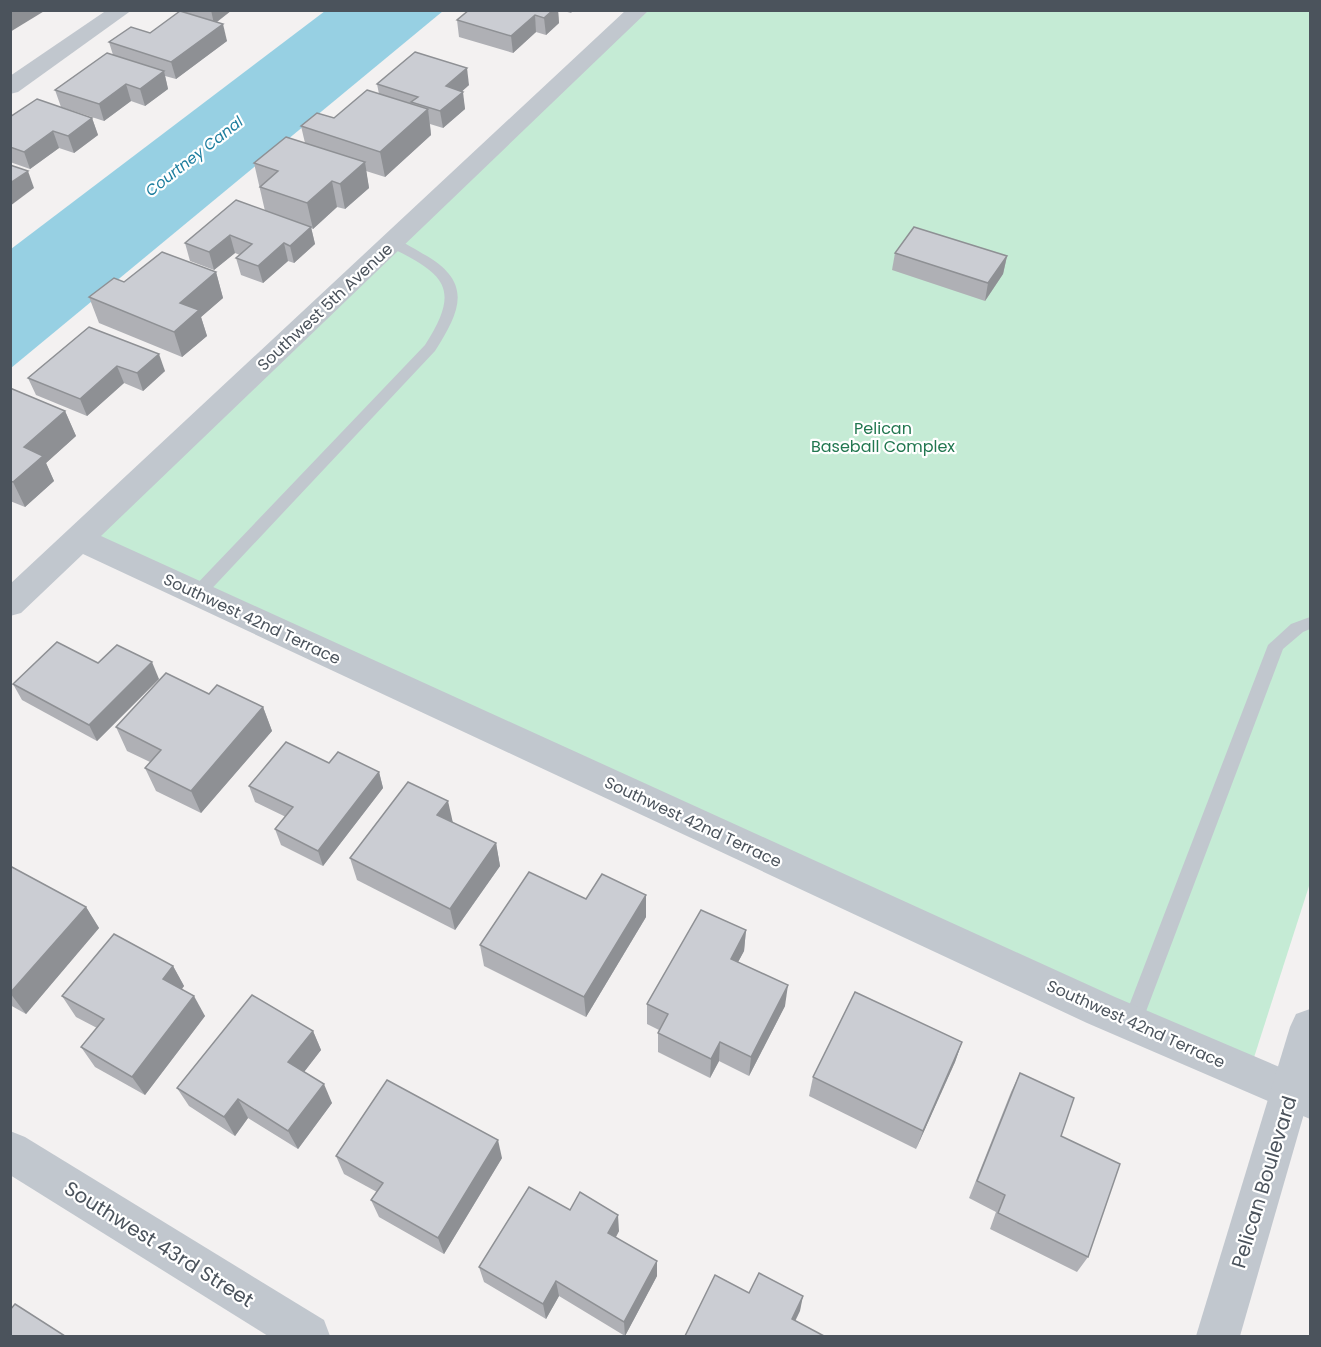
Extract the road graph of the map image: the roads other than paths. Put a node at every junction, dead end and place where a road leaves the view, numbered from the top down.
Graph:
1 (122, 10) edge
2 (639, 10) edge
3 (10, 87) edge
4 (393, 243) junction
5 (79, 539) junction
6 (197, 594) junction
7 (10, 604) edge
8 (1311, 623) edge
9 (1132, 1024) junction
10 (1311, 1027) edge
11 (1301, 1096) edge
12 (10, 1151) edge
13 (308, 1336) edge
14 (1218, 1336) edge

1 - 3 street
2 - 4 street, Southwest 5th Avenue
4 - 5 street, Southwest 5th Avenue
4 - 6 lane
5 - 6 street, Southwest 42nd Terrace
5 - 7 street, Southwest 5th Avenue
6 - 9 street, Southwest 42nd Terrace
8 - 9 lane
9 - 11 street, Southwest 42nd Terrace
10 - 11 street, Pelican Boulevard
11 - 14 street, Pelican Boulevard
12 - 13 street, Southwest 43rd Street

